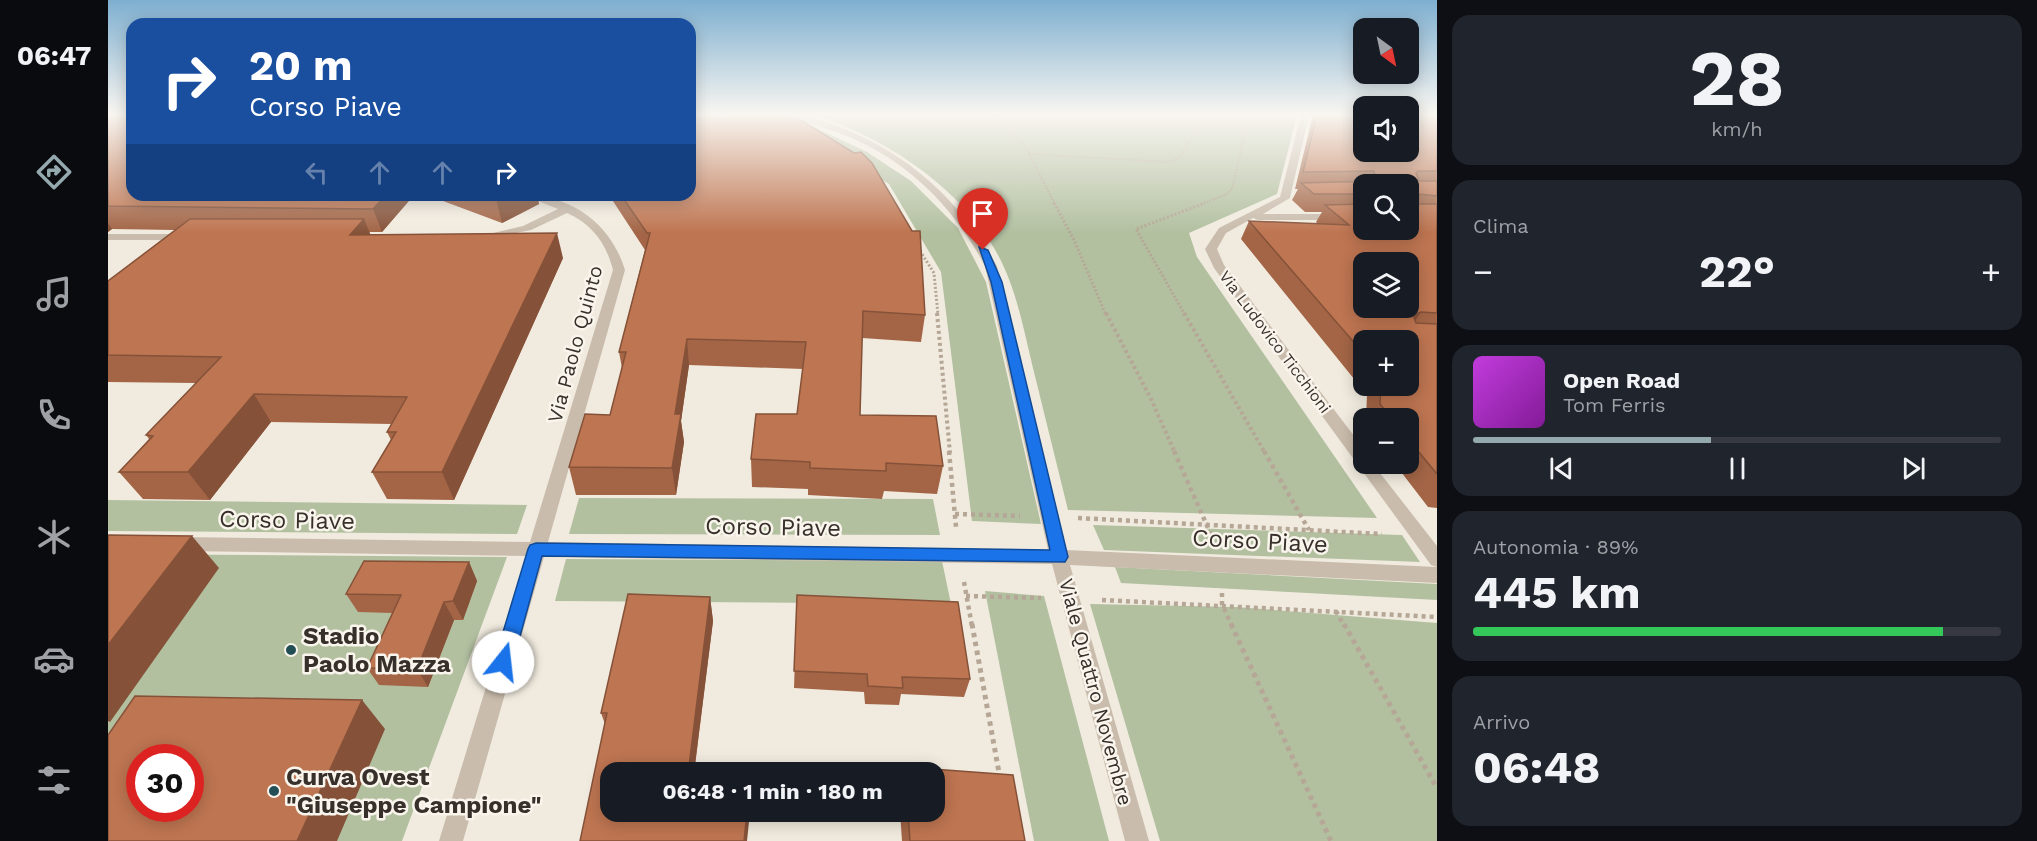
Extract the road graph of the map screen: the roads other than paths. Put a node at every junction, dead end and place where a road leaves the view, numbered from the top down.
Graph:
1 (886, 154) edge
2 (1299, 154) edge
3 (545, 201) edge
4 (567, 209) junction
5 (1252, 217) junction
6 (1353, 217) edge
7 (108, 237) edge
8 (201, 237) edge
9 (481, 238) edge
10 (1353, 447) edge
11 (1373, 474) edge
12 (167, 544) edge
13 (536, 549) junction
14 (1060, 557) junction
15 (1437, 560) edge
16 (1437, 575) edge
17 (451, 841) edge
18 (1137, 841) edge

1 - 14 street, Viale Quattro Novembre
2 - 5 street, Via Ludovico Ticchioni
3 - 4 street, Via Paolo Quinto
4 - 9 street
4 - 13 street, Via Paolo Quinto
5 - 6 street
5 - 10 street, Via Ludovico Ticchioni
7 - 8 street
11 - 15 street, Via Ludovico Ticchioni
12 - 13 street, Corso Piave
13 - 14 street, Corso Piave
13 - 17 street, Via Paolo Quinto
14 - 16 street, Corso Piave
14 - 18 street, Viale Quattro Novembre

